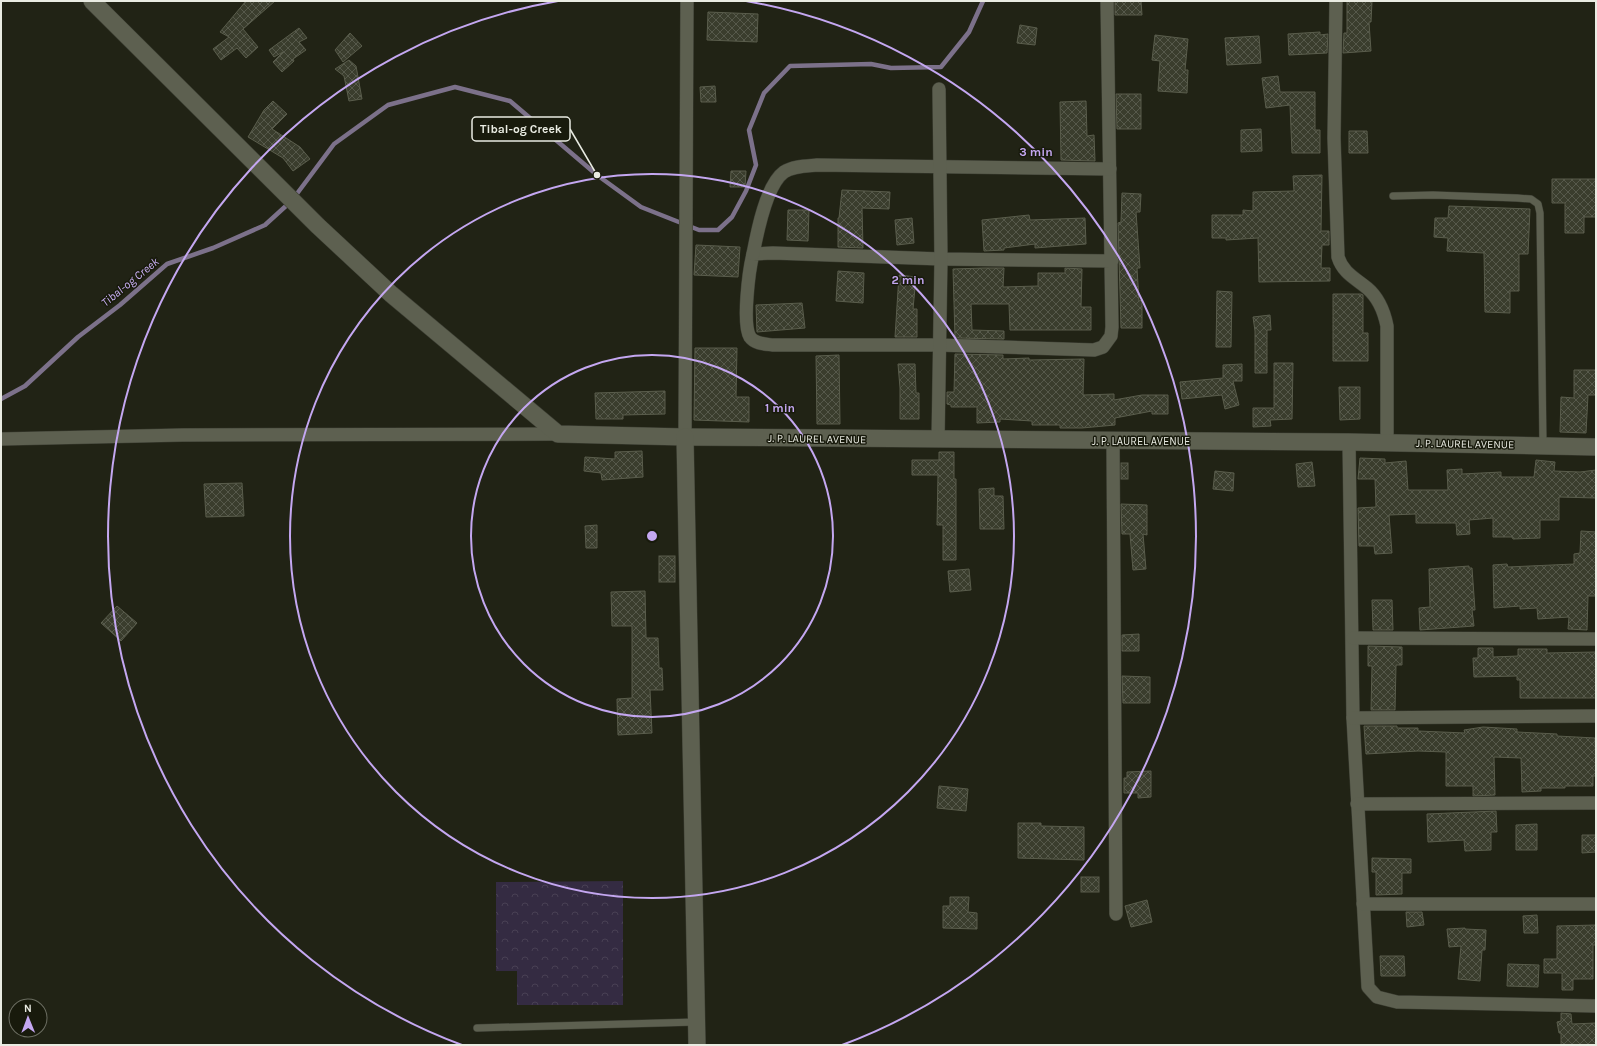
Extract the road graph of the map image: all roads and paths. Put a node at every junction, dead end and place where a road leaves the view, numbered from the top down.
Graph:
1 (92, 1) edge
2 (687, 1) edge
3 (1107, 1) edge
4 (1336, 1) edge
5 (940, 89) dead end
6 (940, 168) junction
7 (1110, 169) junction
8 (1393, 196) dead end
9 (753, 254) junction
10 (941, 259) junction
11 (1112, 262) junction
12 (938, 345) junction
13 (558, 434) junction
14 (685, 437) junction
15 (1, 439) edge
16 (938, 440) junction
17 (1113, 441) junction
18 (1349, 442) junction
19 (1387, 443) junction
20 (1543, 446) junction
21 (1596, 447) edge
22 (1352, 638) junction
23 (1596, 639) edge
24 (1596, 716) edge
25 (1353, 718) junction
26 (1596, 803) edge
27 (1357, 804) junction
28 (1363, 904) junction
29 (1596, 904) edge
30 (1116, 914) dead end
31 (1596, 1006) edge
32 (697, 1022) junction
33 (477, 1028) dead end
34 (697, 1045) edge

1 - 13 street
2 - 14 street
3 - 7 street
4 - 19 street
5 - 6 street
6 - 7 street
6 - 9 street
6 - 10 street
7 - 11 street
8 - 20 lane
9 - 10 street
9 - 12 street
10 - 11 street
10 - 12 street
11 - 12 street
12 - 16 street
13 - 14 street, J. P. LAUREL AVENUE
13 - 15 street
14 - 16 street, J. P. LAUREL AVENUE
14 - 32 street
16 - 17 street, J. P. LAUREL AVENUE
17 - 18 street, J. P. LAUREL AVENUE
17 - 30 street
18 - 19 street, J. P. LAUREL AVENUE
18 - 22 street
19 - 20 street, J. P. LAUREL AVENUE
20 - 21 street, J. P. LAUREL AVENUE
22 - 23 street
22 - 25 street
24 - 25 street
25 - 27 street
26 - 27 street
27 - 28 street
28 - 29 street
28 - 31 street
32 - 33 lane
32 - 34 street

